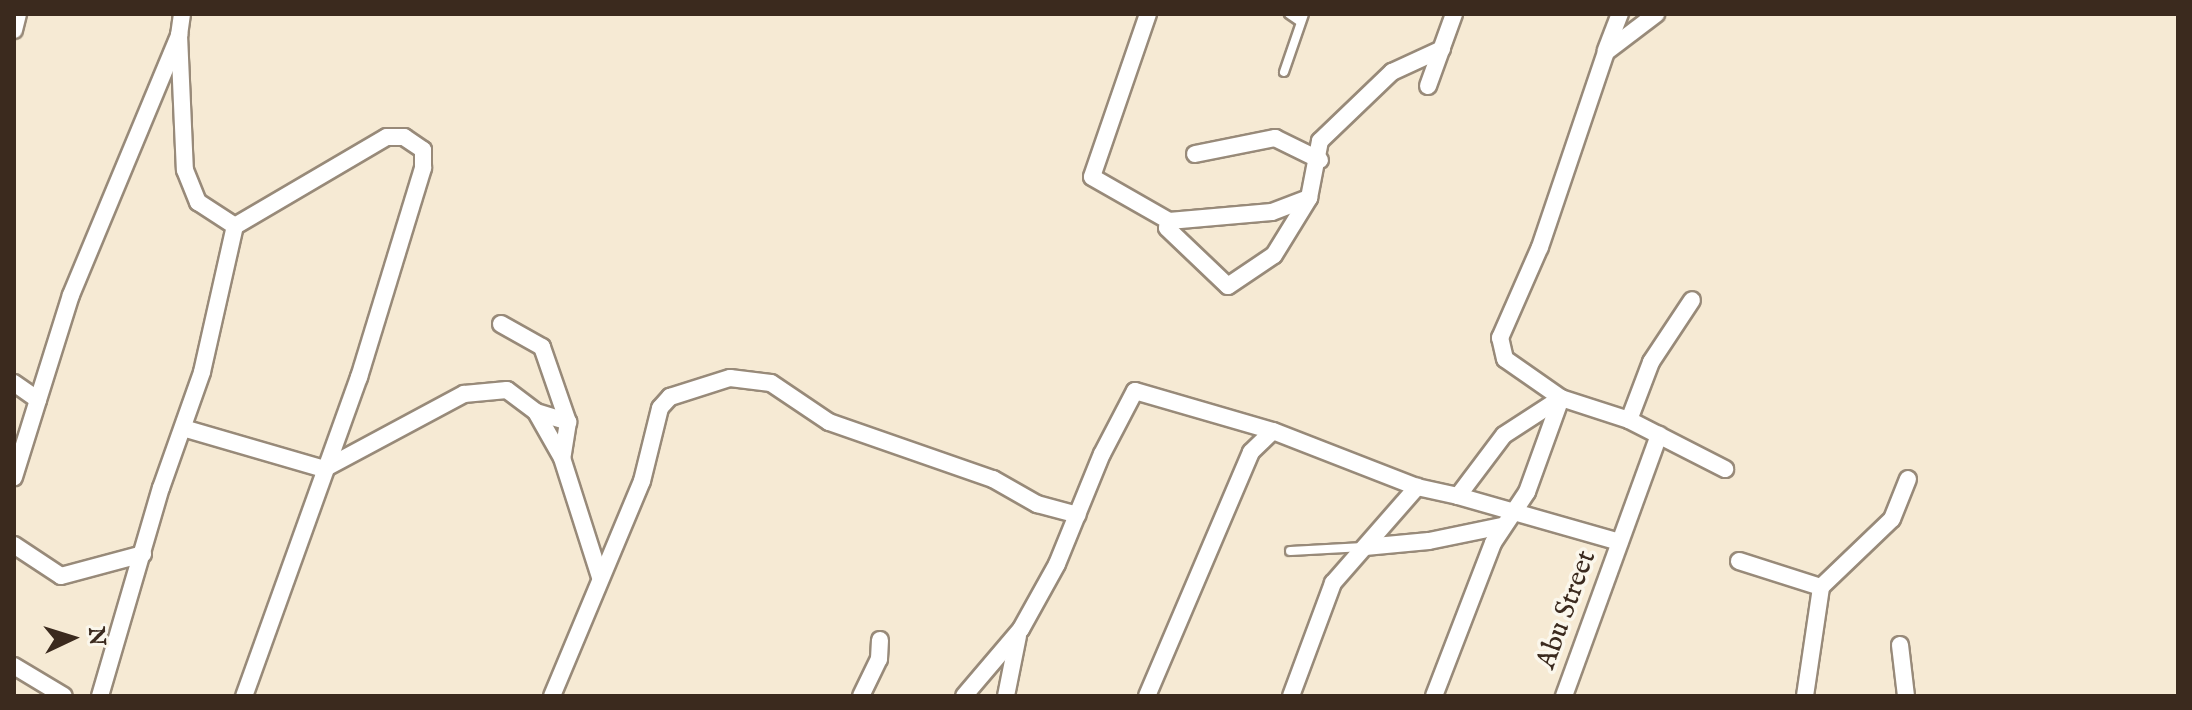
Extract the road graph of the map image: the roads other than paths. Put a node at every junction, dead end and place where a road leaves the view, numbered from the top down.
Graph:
1 (18, 14) edge
2 (182, 14) edge
3 (1148, 14) edge
4 (1289, 14) edge
5 (1454, 14) edge
6 (1620, 14) edge
7 (1656, 14) edge
8 (1302, 18) edge
9 (14, 30) edge
10 (179, 35) junction
11 (1442, 49) junction
12 (1606, 52) junction
13 (1284, 72) dead end
14 (1428, 86) dead end
15 (1195, 154) dead end
16 (1320, 160) junction
17 (1309, 198) junction
18 (1169, 221) junction
19 (235, 226) junction
20 (1692, 300) dead end
21 (501, 324) dead end
22 (14, 383) edge
23 (1561, 398) junction
24 (38, 400) junction
25 (536, 412) junction
26 (1629, 420) junction
27 (568, 422) junction
28 (183, 428) junction
29 (1273, 431) junction
30 (1659, 435) junction
31 (562, 458) junction
32 (324, 469) junction
33 (1725, 469) dead end
34 (14, 477) edge
35 (1908, 479) dead end
36 (1417, 487) junction
37 (1458, 496) junction
38 (1514, 514) junction
39 (1078, 515) junction
40 (1502, 526) junction
41 (1620, 542) junction
42 (14, 545) edge
43 (1365, 547) junction
44 (1290, 551) dead end
45 (143, 554) junction
46 (1739, 561) dead end
47 (600, 577) junction
48 (1821, 587) junction
49 (1021, 629) junction
50 (880, 640) dead end
51 (1900, 645) dead end
52 (14, 666) edge
53 (64, 696) edge
54 (100, 696) edge
55 (244, 696) edge
56 (552, 696) edge
57 (861, 696) edge
58 (964, 696) edge
59 (1006, 696) edge
60 (1147, 696) edge
61 (1291, 696) edge
62 (1434, 696) edge
63 (1564, 696) edge
64 (1805, 696) edge
65 (1906, 696) edge

1 - 9 street
2 - 10 street
3 - 18 street
4 - 8 lane
5 - 11 street
6 - 12 street
7 - 12 street
8 - 13 lane
10 - 19 street
10 - 24 street
11 - 14 street
11 - 16 street
12 - 23 street
15 - 16 street
16 - 17 street
17 - 18 street
17 - 18 street
19 - 28 street
19 - 32 street
20 - 26 street
21 - 27 street
22 - 24 street
23 - 26 street
23 - 37 street
23 - 38 street
24 - 34 street
25 - 27 street
25 - 31 street
25 - 32 street
26 - 30 street
27 - 31 street
28 - 32 street
28 - 45 street
29 - 36 street
29 - 39 street
29 - 60 street
30 - 33 street
30 - 41 street, Abu Street
31 - 47 street
32 - 55 street
35 - 48 street
36 - 37 street
36 - 43 street
37 - 38 street
38 - 40 street
38 - 41 street
39 - 47 street
39 - 49 street
40 - 43 street
40 - 62 street
41 - 63 street, Abu Street
42 - 45 street
43 - 44 lane
43 - 61 street
45 - 54 street
46 - 48 street
47 - 56 street
48 - 64 street
49 - 58 street
49 - 59 street
50 - 57 street
51 - 65 street
52 - 53 street

